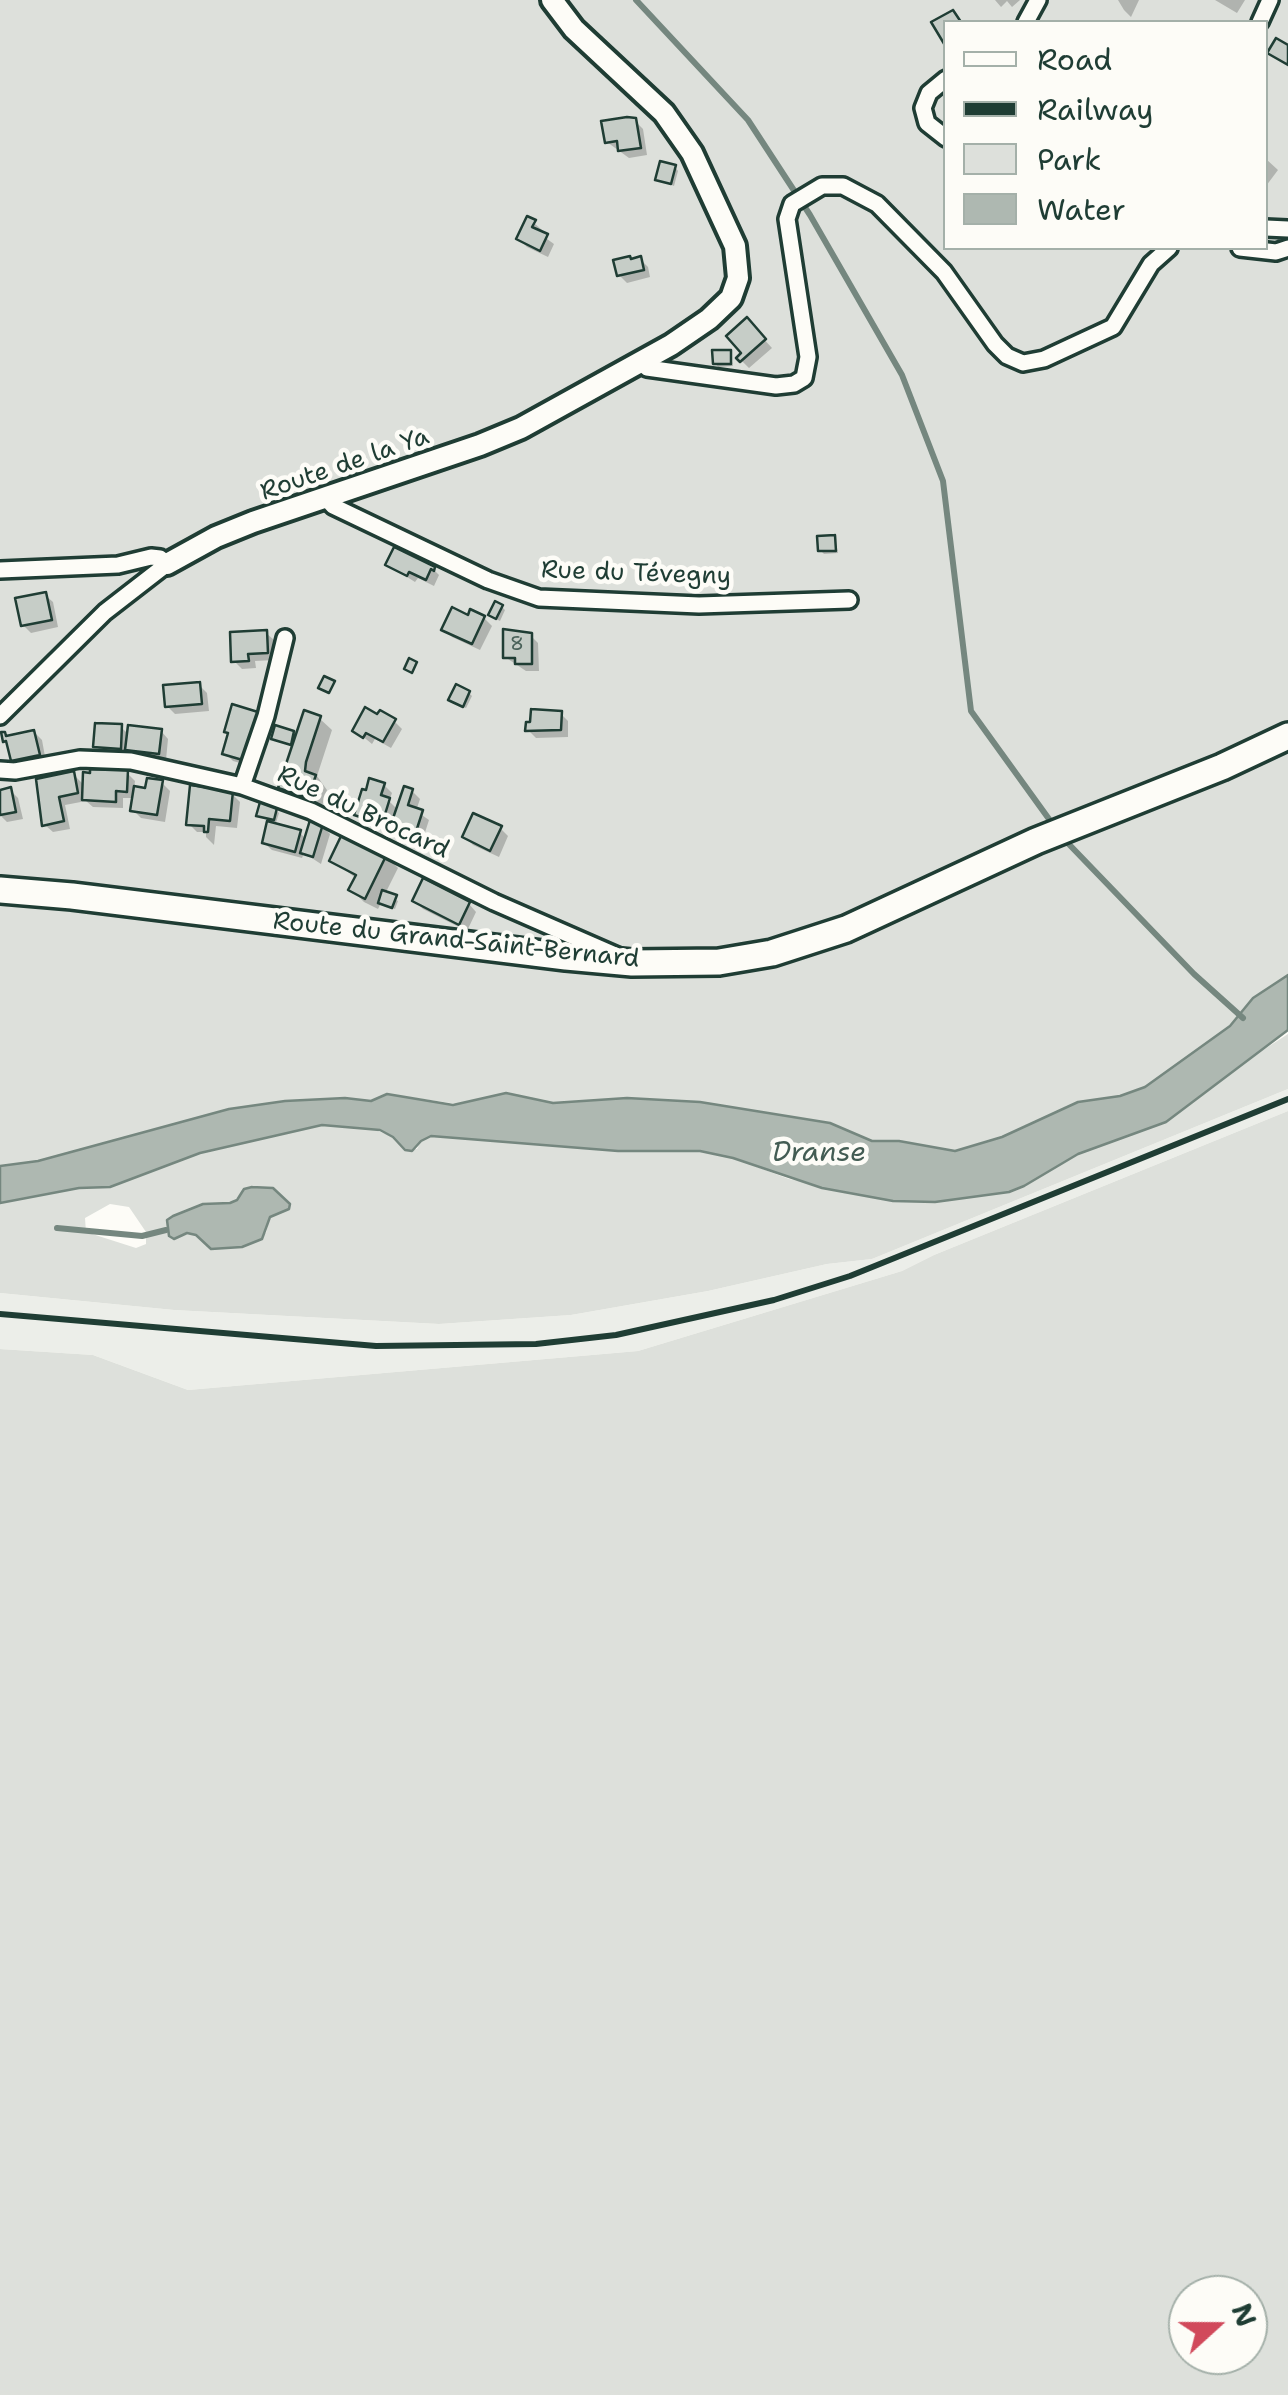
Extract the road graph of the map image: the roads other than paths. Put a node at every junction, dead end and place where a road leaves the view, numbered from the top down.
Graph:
1 (552, 0) edge
2 (943, 81) edge
3 (943, 136) edge
4 (1288, 248) edge
5 (1167, 250) edge
6 (1258, 250) edge
7 (642, 363) junction
8 (325, 497) junction
9 (167, 564) junction
10 (0, 570) edge
11 (849, 600) dead end
12 (285, 638) dead end
13 (0, 716) edge
14 (1288, 736) edge
15 (0, 770) edge
16 (242, 786) junction
17 (0, 890) edge
18 (632, 963) junction

1 - 7 street, Route de la Ya
2 - 3 street
4 - 6 street
5 - 7 street
7 - 8 street, Route de la Ya
8 - 9 street, Route de la Ya
8 - 11 street, Rue du Tévegny
9 - 10 street
9 - 13 street, Route de la Ya
12 - 16 street
14 - 18 main road, Route du Grand-Saint-Bernard
15 - 16 street, Rue du Brocard
16 - 18 street, Rue du Brocard
17 - 18 main road, Route du Grand-Saint-Bernard

